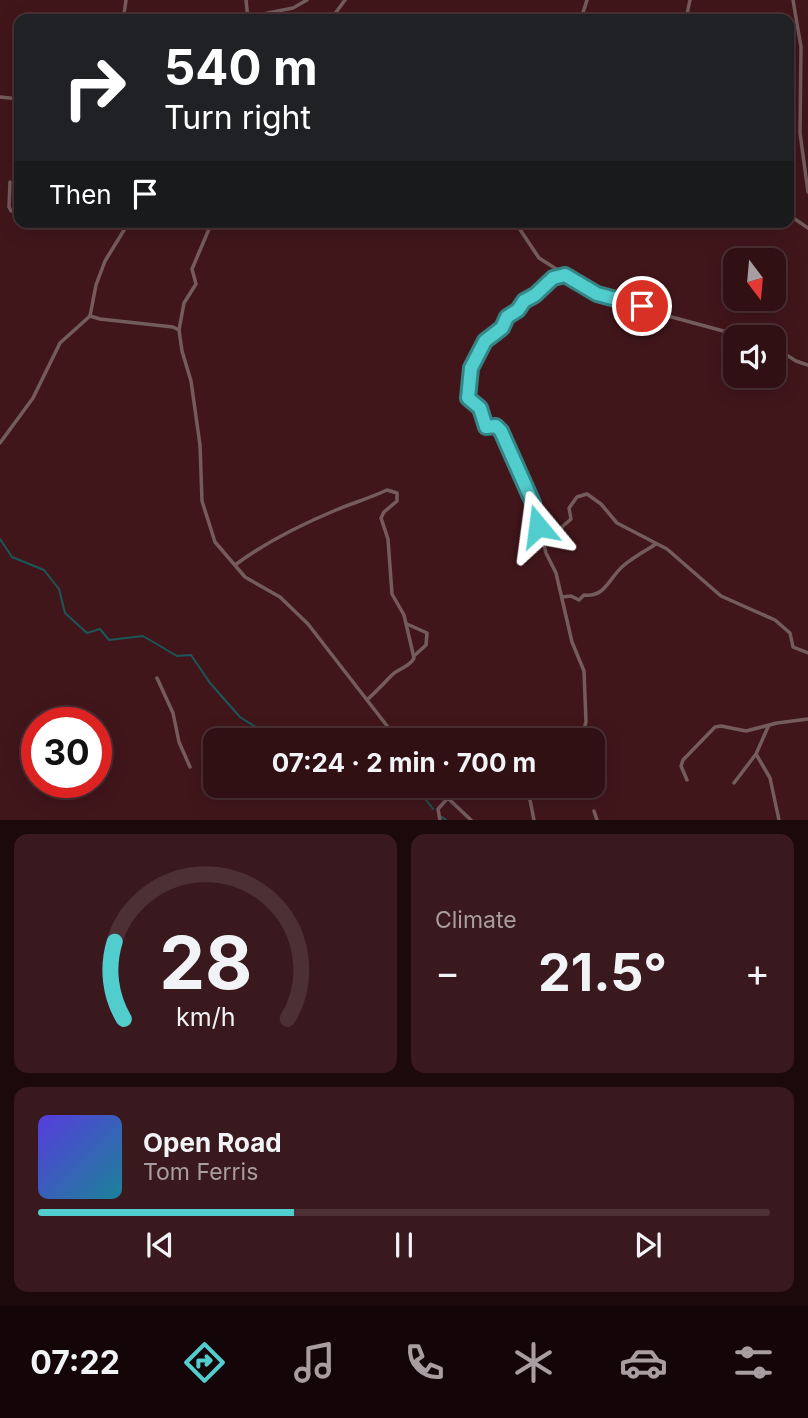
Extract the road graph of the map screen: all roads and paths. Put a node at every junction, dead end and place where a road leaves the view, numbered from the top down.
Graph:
1 (126, 0) edge
2 (307, 0) edge
3 (793, 0) edge
4 (124, 14) dead end
5 (266, 14) edge
6 (800, 133) junction
7 (808, 134) edge
8 (10, 181) dead end
9 (808, 192) edge
10 (14, 211) edge
11 (125, 228) edge
12 (209, 228) edge
13 (518, 228) edge
14 (565, 275) junction
15 (90, 316) junction
16 (179, 330) junction
17 (723, 331) edge
18 (786, 355) edge
19 (808, 365) edge
20 (0, 443) edge
21 (542, 538) junction
22 (656, 544) junction
23 (235, 565) junction
24 (562, 597) junction
25 (407, 624) junction
26 (808, 653) edge
27 (415, 655) junction
28 (157, 678) dead end
29 (368, 699) junction
30 (808, 719) edge
31 (768, 727) junction
32 (389, 728) edge
33 (583, 728) edge
34 (756, 754) junction
35 (190, 767) dead end
36 (687, 780) dead end
37 (734, 783) dead end
38 (448, 798) joint
39 (531, 798) edge
40 (594, 811) dead end
41 (440, 820) edge
42 (471, 820) edge
43 (534, 820) edge
44 (597, 820) edge
45 (779, 820) edge

1 - 4 street
2 - 5 street
3 - 6 street
6 - 7 street
6 - 9 street
8 - 10 street
11 - 15 street
12 - 16 street
13 - 14 street
14 - 17 street
14 - 21 street
15 - 16 street
15 - 20 street
16 - 23 street
18 - 19 street
21 - 22 street
21 - 24 street
22 - 24 street
22 - 26 street
23 - 25 street
23 - 29 street
24 - 33 street
25 - 27 street
25 - 27 street
27 - 29 street
28 - 35 street
29 - 32 street
30 - 31 street
31 - 34 street
31 - 36 street
34 - 37 street
34 - 45 street
38 - 41 street
38 - 42 street
39 - 43 street
40 - 44 street

